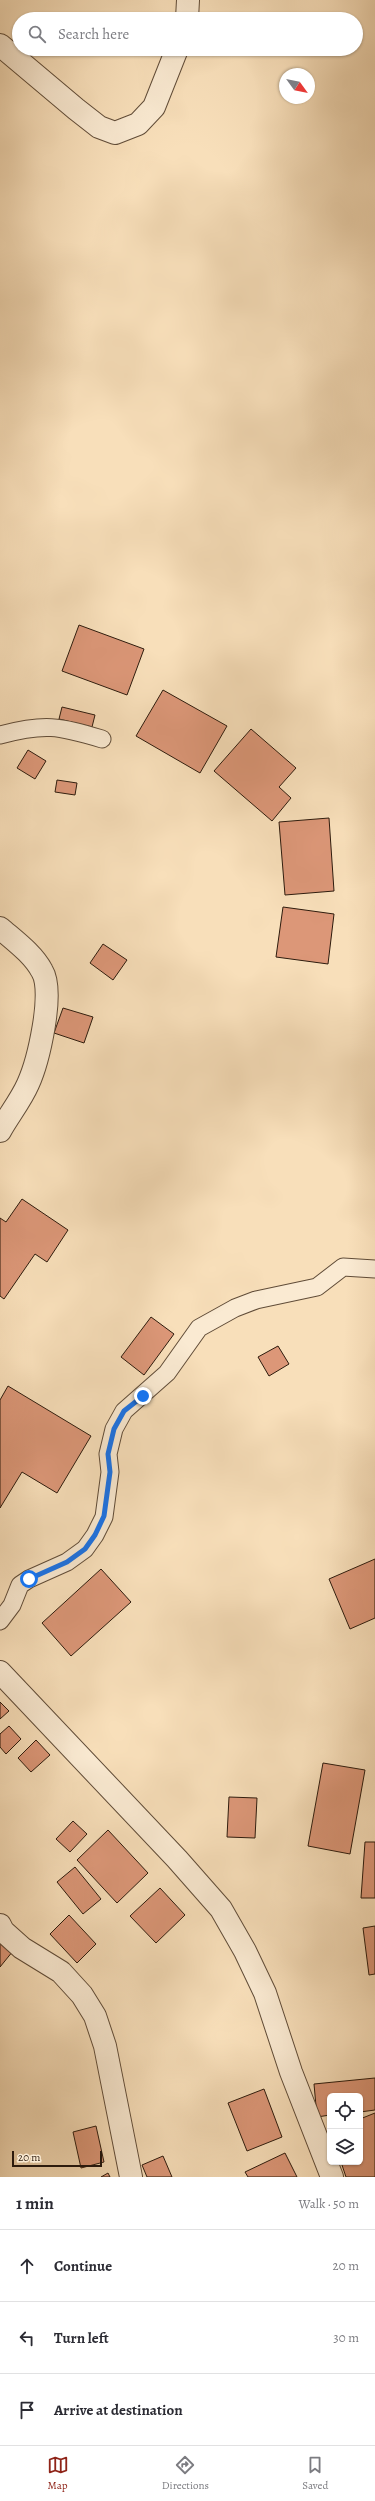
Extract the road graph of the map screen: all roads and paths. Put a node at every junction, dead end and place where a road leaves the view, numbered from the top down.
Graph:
1 (188, 0) edge
2 (187, 12) edge
3 (0, 45) edge
4 (12, 55) edge
5 (13, 56) edge
6 (174, 56) edge
7 (0, 735) edge
8 (102, 739) dead end
9 (0, 928) edge
10 (0, 1131) edge
11 (375, 1269) edge
12 (0, 1621) edge
13 (0, 1672) edge
14 (0, 1925) edge
15 (131, 2177) edge
16 (332, 2177) edge

1 - 2 street
3 - 4 street
5 - 6 street
7 - 8 lane
9 - 10 street
11 - 12 lane
13 - 16 street
14 - 15 street

